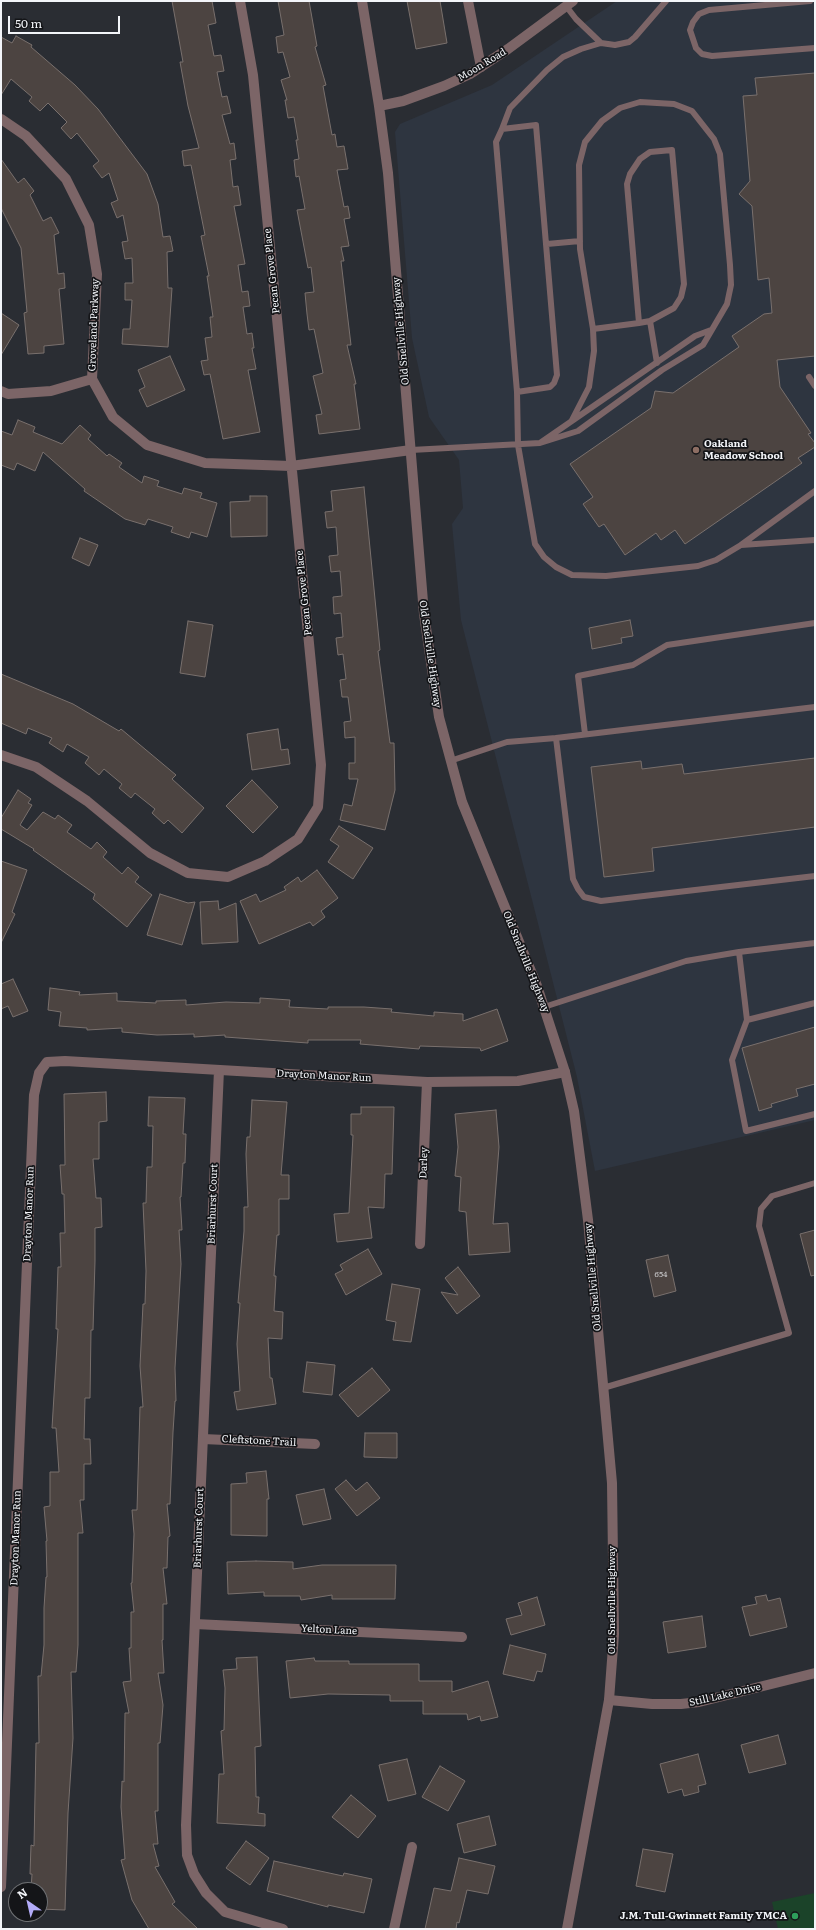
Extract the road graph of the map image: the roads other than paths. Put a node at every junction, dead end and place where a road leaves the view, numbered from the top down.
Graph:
1 (240, 1) edge
2 (362, 1) edge
3 (468, 1) edge
4 (666, 1) edge
5 (810, 1) edge
6 (569, 4) edge
7 (601, 43) junction
8 (815, 48) edge
9 (481, 67) junction
10 (379, 106) junction
11 (1, 119) edge
12 (502, 129) junction
13 (580, 241) junction
14 (546, 244) junction
15 (650, 321) junction
16 (639, 323) junction
17 (593, 329) junction
18 (711, 330) junction
19 (657, 363) junction
20 (809, 377) dead end
21 (92, 379) junction
22 (815, 386) edge
23 (1, 391) edge
24 (517, 392) junction
25 (572, 420) junction
26 (540, 443) junction
27 (518, 445) junction
28 (411, 450) junction
29 (291, 466) junction
30 (815, 491) edge
31 (815, 540) edge
32 (741, 545) junction
33 (815, 623) edge
34 (815, 707) edge
35 (585, 734) junction
36 (556, 738) junction
37 (1, 755) edge
38 (450, 761) junction
39 (815, 876) edge
40 (815, 943) edge
41 (739, 952) junction
42 (815, 1003) edge
43 (544, 1007) junction
44 (747, 1020) junction
45 (219, 1070) junction
46 (565, 1072) junction
47 (427, 1082) junction
48 (815, 1114) edge
49 (815, 1183) edge
50 (420, 1244) dead end
51 (603, 1388) junction
52 (203, 1439) junction
53 (315, 1444) dead end
54 (195, 1624) junction
55 (462, 1637) dead end
56 (815, 1673) edge
57 (609, 1700) junction
58 (412, 1847) dead end
59 (1, 1887) edge
60 (283, 1929) edge
61 (394, 1929) edge
62 (567, 1929) edge

1 - 29 street, Pecan Grove Place
2 - 10 street, Old Snellville Highway
3 - 9 street
4 - 7 lane
5 - 8 lane
6 - 7 lane
6 - 9 street, Moon Road
7 - 12 lane
9 - 10 street, Moon Road
10 - 28 street, Old Snellville Highway
11 - 21 street, Groveland Parkway
12 - 14 lane
12 - 24 lane
13 - 14 lane
13 - 17 lane
13 - 18 lane
14 - 24 lane
15 - 16 lane
15 - 16 lane
15 - 19 lane
16 - 17 lane
17 - 25 lane
18 - 19 lane
18 - 26 lane
19 - 25 lane
20 - 22 lane
21 - 23 street
21 - 29 street, Groveland Parkway
24 - 27 lane
25 - 26 lane
26 - 27 lane
27 - 28 lane
27 - 32 lane
28 - 29 street, Groveland Parkway
28 - 38 street, Old Snellville Highway
29 - 37 street, Pecan Grove Place
30 - 32 lane
31 - 32 lane
33 - 35 lane
34 - 35 lane
35 - 36 lane
36 - 38 lane
36 - 39 lane
38 - 43 street, Old Snellville Highway
40 - 41 lane
41 - 43 lane
41 - 44 lane
42 - 44 lane
43 - 46 street, Old Snellville Highway
44 - 48 lane
45 - 47 street, Drayton Manor Run
45 - 52 street, Briarhurst Court
45 - 59 street, Drayton Manor Run
46 - 47 street, Drayton Manor Run
46 - 51 street, Old Snellville Highway
47 - 50 street, Darley
49 - 51 lane
51 - 57 street, Old Snellville Highway
52 - 53 street, Cleftstone Trail
52 - 54 street, Briarhurst Court
54 - 55 street, Yelton Lane
54 - 60 street, Briarhurst Court
56 - 57 street, Still Lake Drive
57 - 62 street, Old Snellville Highway
58 - 61 street

